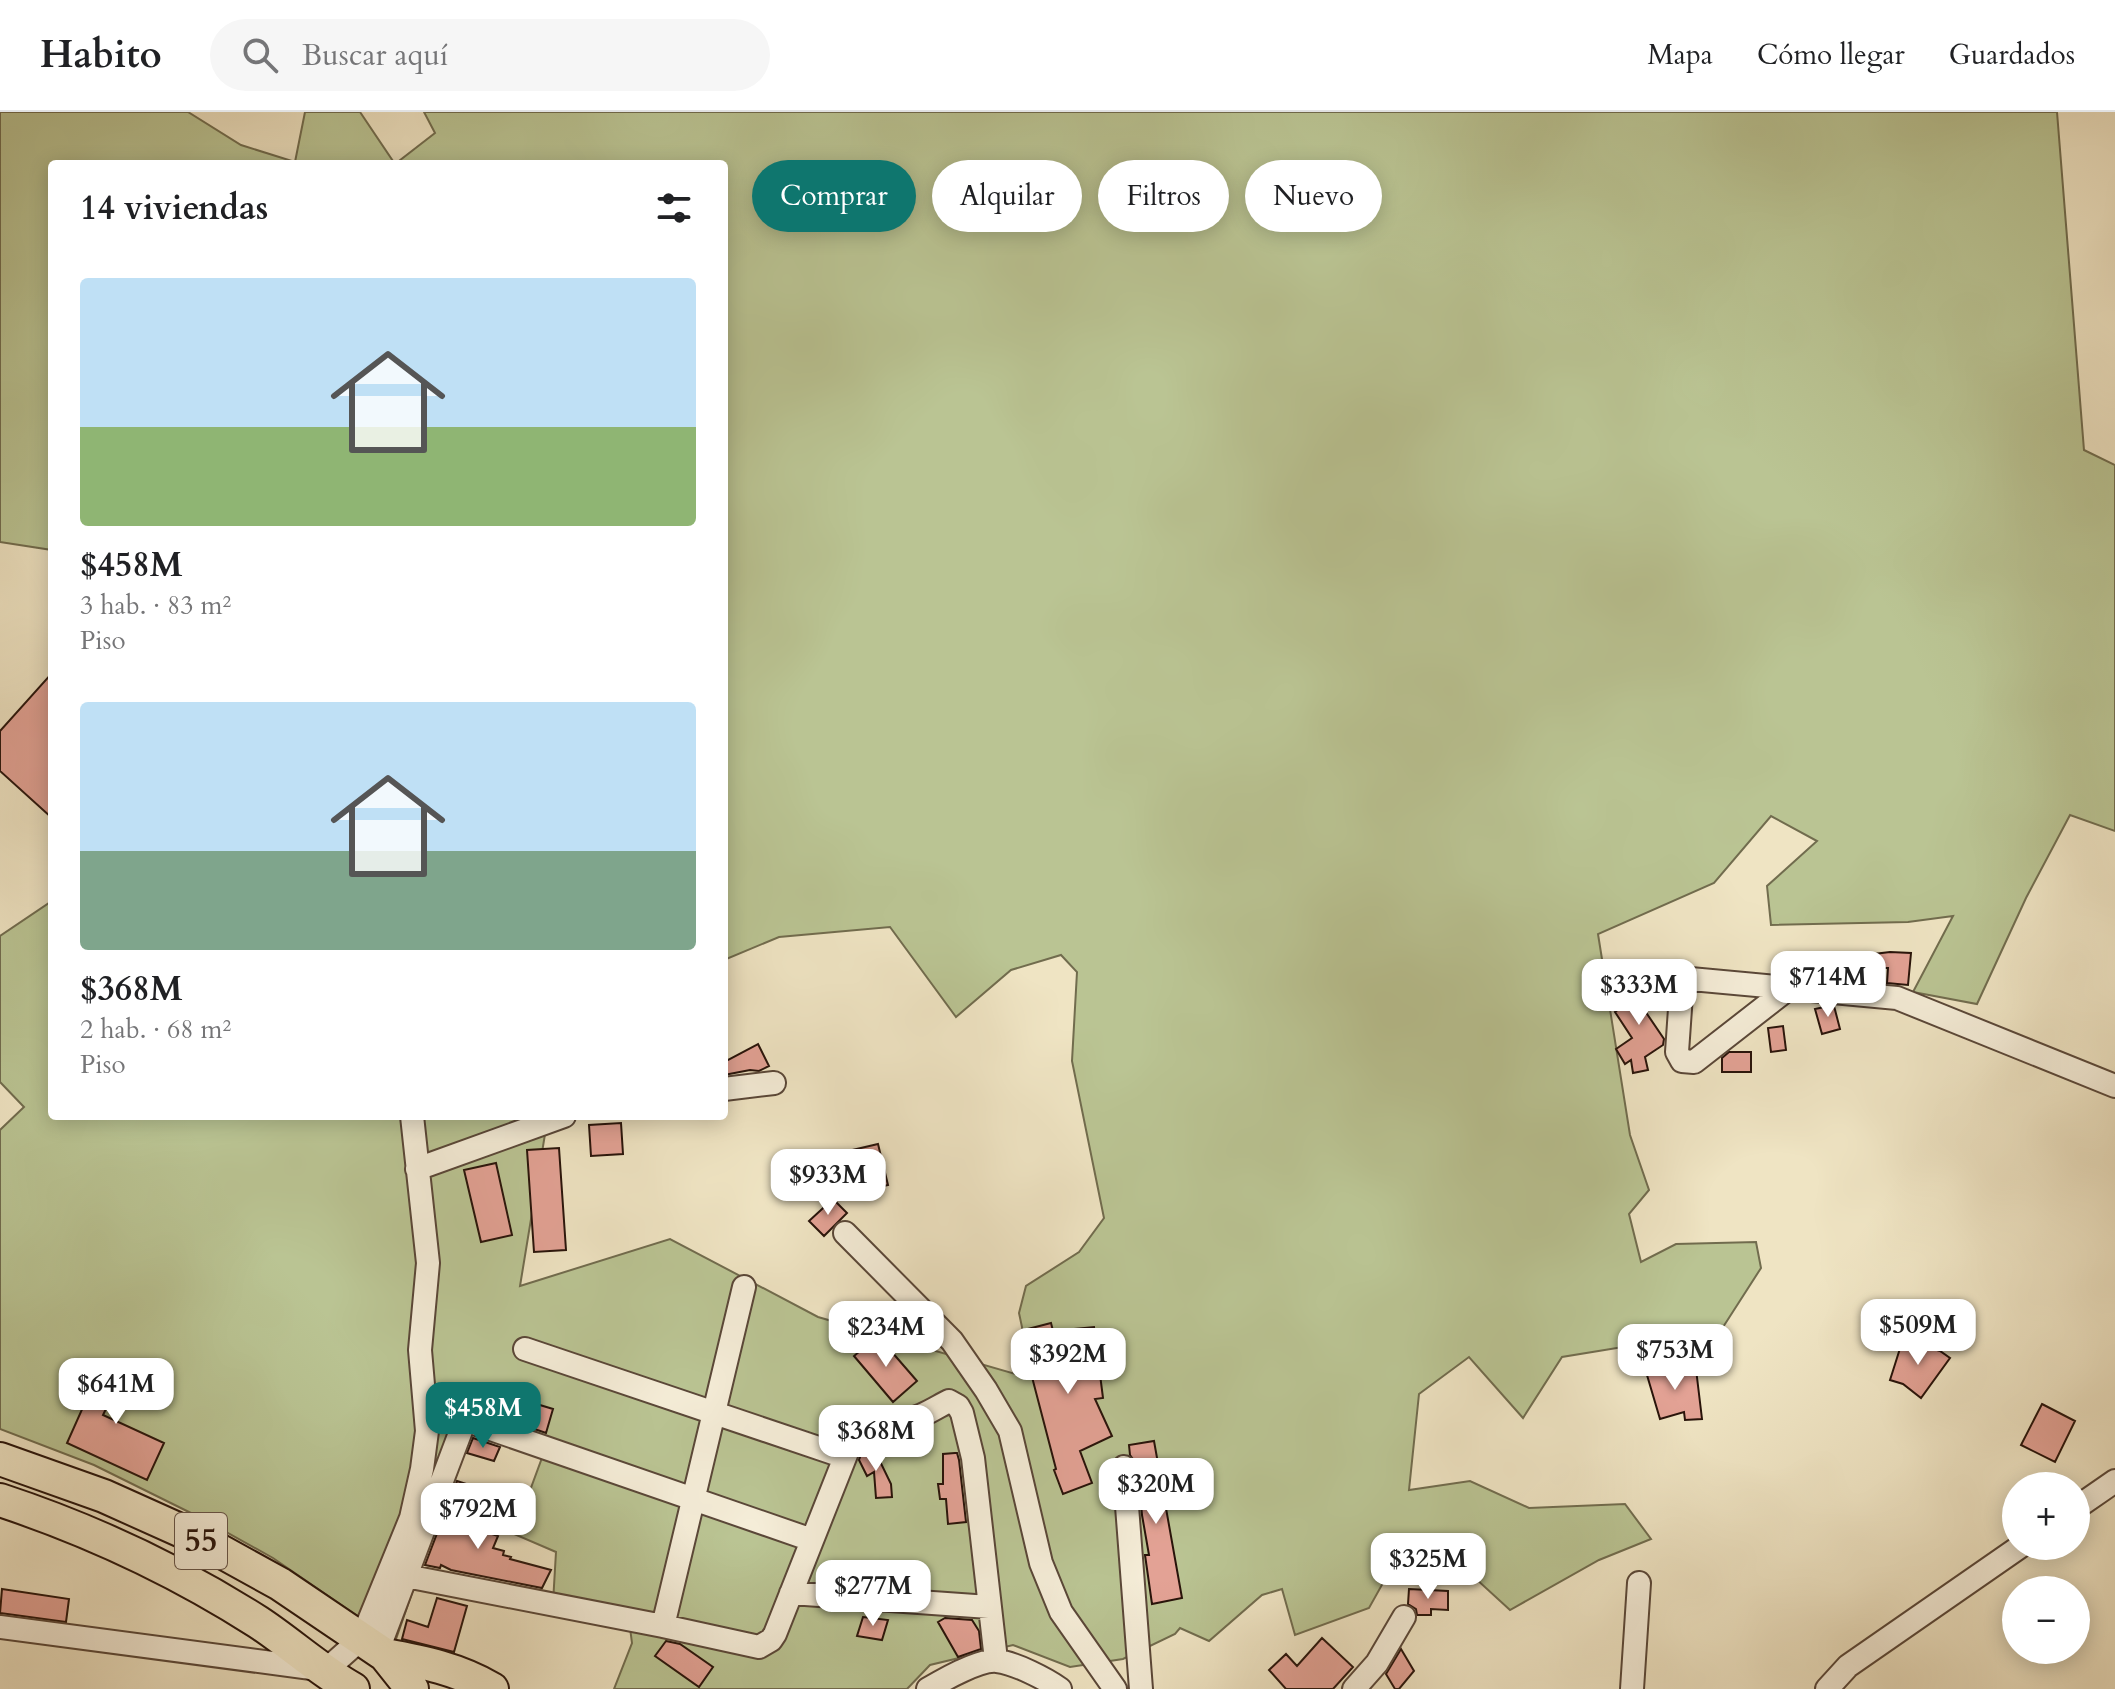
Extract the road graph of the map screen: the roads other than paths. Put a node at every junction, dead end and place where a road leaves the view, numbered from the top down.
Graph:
1 (1626, 973) dead end
2 (1682, 980) junction
3 (1789, 988) junction
4 (774, 1083) dead end
5 (2115, 1086) edge
6 (728, 1089) edge
7 (412, 1120) edge
8 (553, 1120) edge
9 (417, 1169) junction
10 (845, 1233) dead end
11 (744, 1287) dead end
12 (525, 1349) dead end
13 (714, 1412) junction
14 (845, 1457) junction
15 (0, 1459) edge
16 (1124, 1467) dead end
17 (2115, 1481) edge
18 (2090, 1498) edge
19 (694, 1499) junction
20 (0, 1500) edge
21 (812, 1540) junction
22 (2002, 1559) edge
23 (406, 1576) junction
24 (1639, 1583) dead end
25 (791, 1593) junction
26 (989, 1607) junction
27 (1404, 1617) dead end
28 (663, 1626) junction
29 (0, 1627) edge
30 (375, 1648) junction
31 (996, 1660) junction
32 (342, 1681) edge
33 (417, 1687) edge
34 (492, 1689) edge
35 (928, 1689) edge
36 (1060, 1689) edge
37 (1115, 1689) edge
38 (1141, 1689) edge
39 (1354, 1689) edge
40 (1632, 1689) edge
41 (1827, 1689) edge

1 - 2 street
2 - 3 street
2 - 3 street
3 - 5 street
4 - 6 street
7 - 9 street
8 - 9 street
9 - 30 street
10 - 37 street
11 - 13 street
12 - 13 street
13 - 14 street
13 - 19 street
14 - 21 street
14 - 26 street
15 - 30 highway, 55
16 - 38 street
17 - 18 street
19 - 21 street
19 - 23 street
19 - 28 street
20 - 32 highway, 55
21 - 25 street
22 - 41 street
23 - 28 street
23 - 30 street
24 - 40 street
25 - 26 street
25 - 28 street
26 - 31 street
27 - 39 street
29 - 32 street
30 - 32 street
30 - 33 highway
30 - 34 highway, 55
31 - 35 street
31 - 36 street
32 - 33 highway

